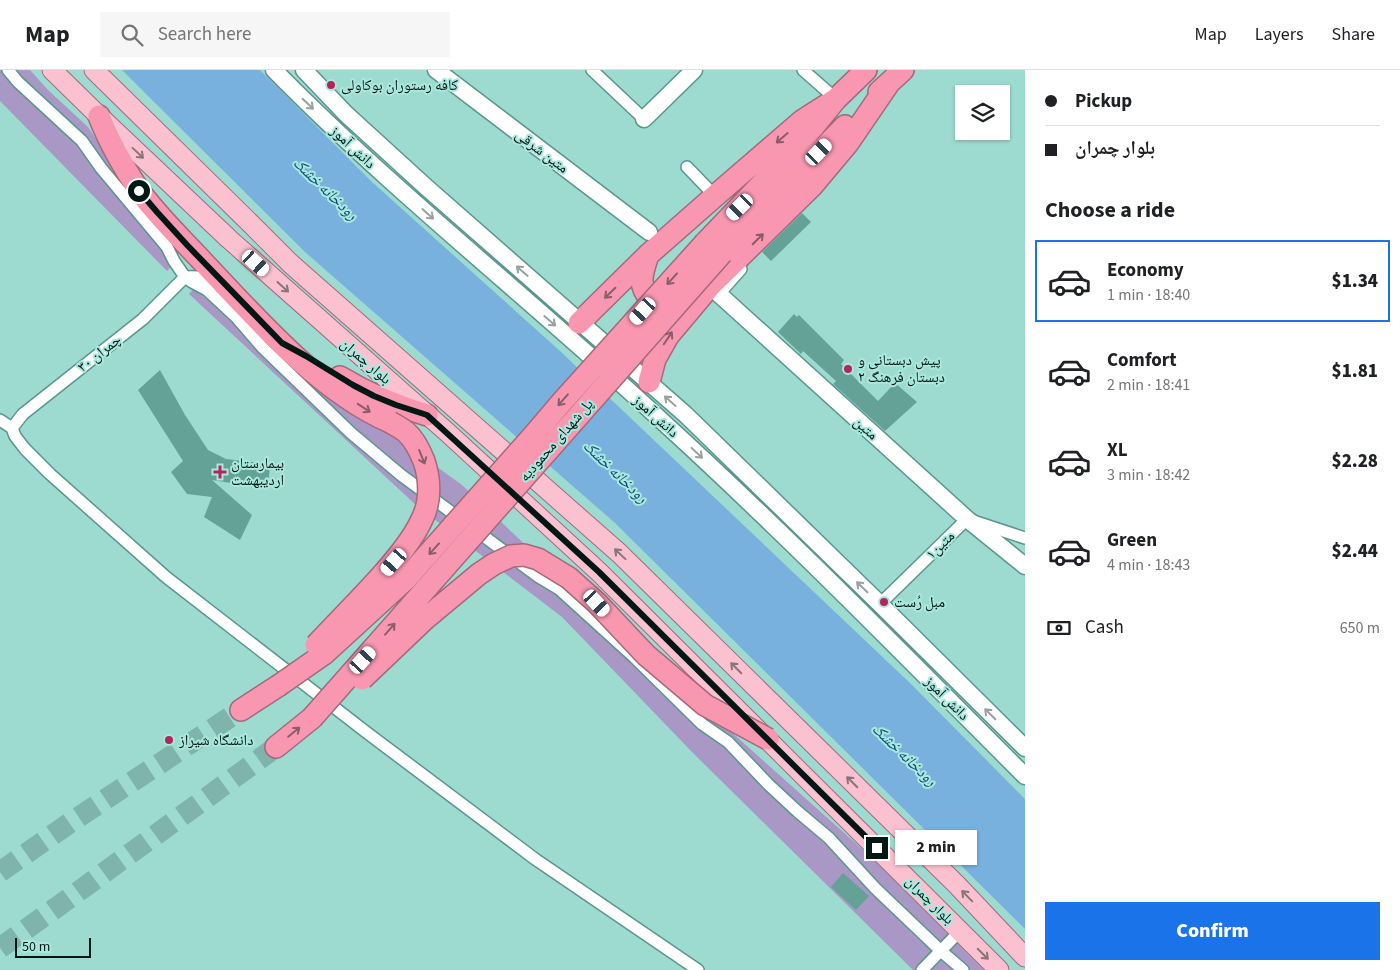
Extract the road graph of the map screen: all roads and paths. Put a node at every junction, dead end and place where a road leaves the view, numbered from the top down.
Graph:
1 (8, 70) edge
2 (52, 70) edge
3 (94, 70) edge
4 (274, 70) edge
5 (304, 70) edge
6 (436, 70) edge
7 (592, 70) edge
8 (694, 70) edge
9 (803, 70) edge
10 (866, 70) edge
11 (896, 77) edge
12 (836, 99) junction
13 (98, 116) junction
14 (644, 120) joint
15 (687, 167) dead end
16 (715, 196) junction
17 (157, 212) junction
18 (649, 232) dead end
19 (713, 248) junction
20 (648, 255) junction
21 (741, 269) dead end
22 (185, 277) junction
23 (710, 292) junction
24 (580, 323) junction
25 (263, 325) junction
26 (282, 343) junction
27 (649, 382) junction
28 (427, 415) junction
29 (0, 420) edge
30 (12, 428) junction
31 (967, 519) junction
32 (1025, 538) edge
33 (1025, 566) edge
34 (880, 604) junction
35 (278, 686) junction
36 (241, 710) tunnel mouth
37 (312, 718) junction
38 (768, 739) junction
39 (276, 747) tunnel mouth
40 (1025, 748) edge
41 (1025, 776) edge
42 (960, 931) junction
43 (941, 951) junction
44 (1025, 957) edge
45 (698, 970) edge
46 (922, 970) edge
47 (963, 970) edge
48 (999, 970) edge

1 - 22 street
2 - 13 main road, بلوار چمران
44 -> 3 main road, بلوار چمران
4 -> 41 main road, دانش آموز
24 -> 5 main road, دانش آموز
6 - 18 main road, متین شرقی
7 - 14 street
8 - 14 main road
9 - 12 street
10 - 12 highway
11 - 19 highway
23 -> 11 highway
12 -> 16 highway
12 - 19 highway
13 - 17 highway
13 -> 28 main road, بلوار چمران
15 - 16 street
16 - 20 highway
17 - 22 street
17 - 25 highway
19 -> 35 highway, پل شهدای محمودیه, bridge
37 -> 19 highway, پل شهدای محمودیه, bridge
20 - 23 highway
20 -> 24 highway
21 - 23 street
22 - 25 street
22 - 30 street, ۳۰ چمران
22 - 43 street
27 -> 23 highway
23 - 31 main road, متین
24 - 27 main road, دانش آموز
25 - 26 highway
26 - 28 highway
26 -> 35 highway, bridge
34 -> 27 main road, دانش آموز
28 - 38 main road, بلوار چمران
29 - 30 street
30 - 45 street
31 - 32 street
31 - 33 main road, متین
31 - 34 street, متین۱
40 -> 34 main road, دانش آموز
35 - 36 highway
37 - 38 highway, bridge
39 -> 37 highway
38 - 42 main road, بلوار چمران
42 - 43 street
42 -> 48 main road, بلوار چمران
43 - 46 street
43 - 47 street

